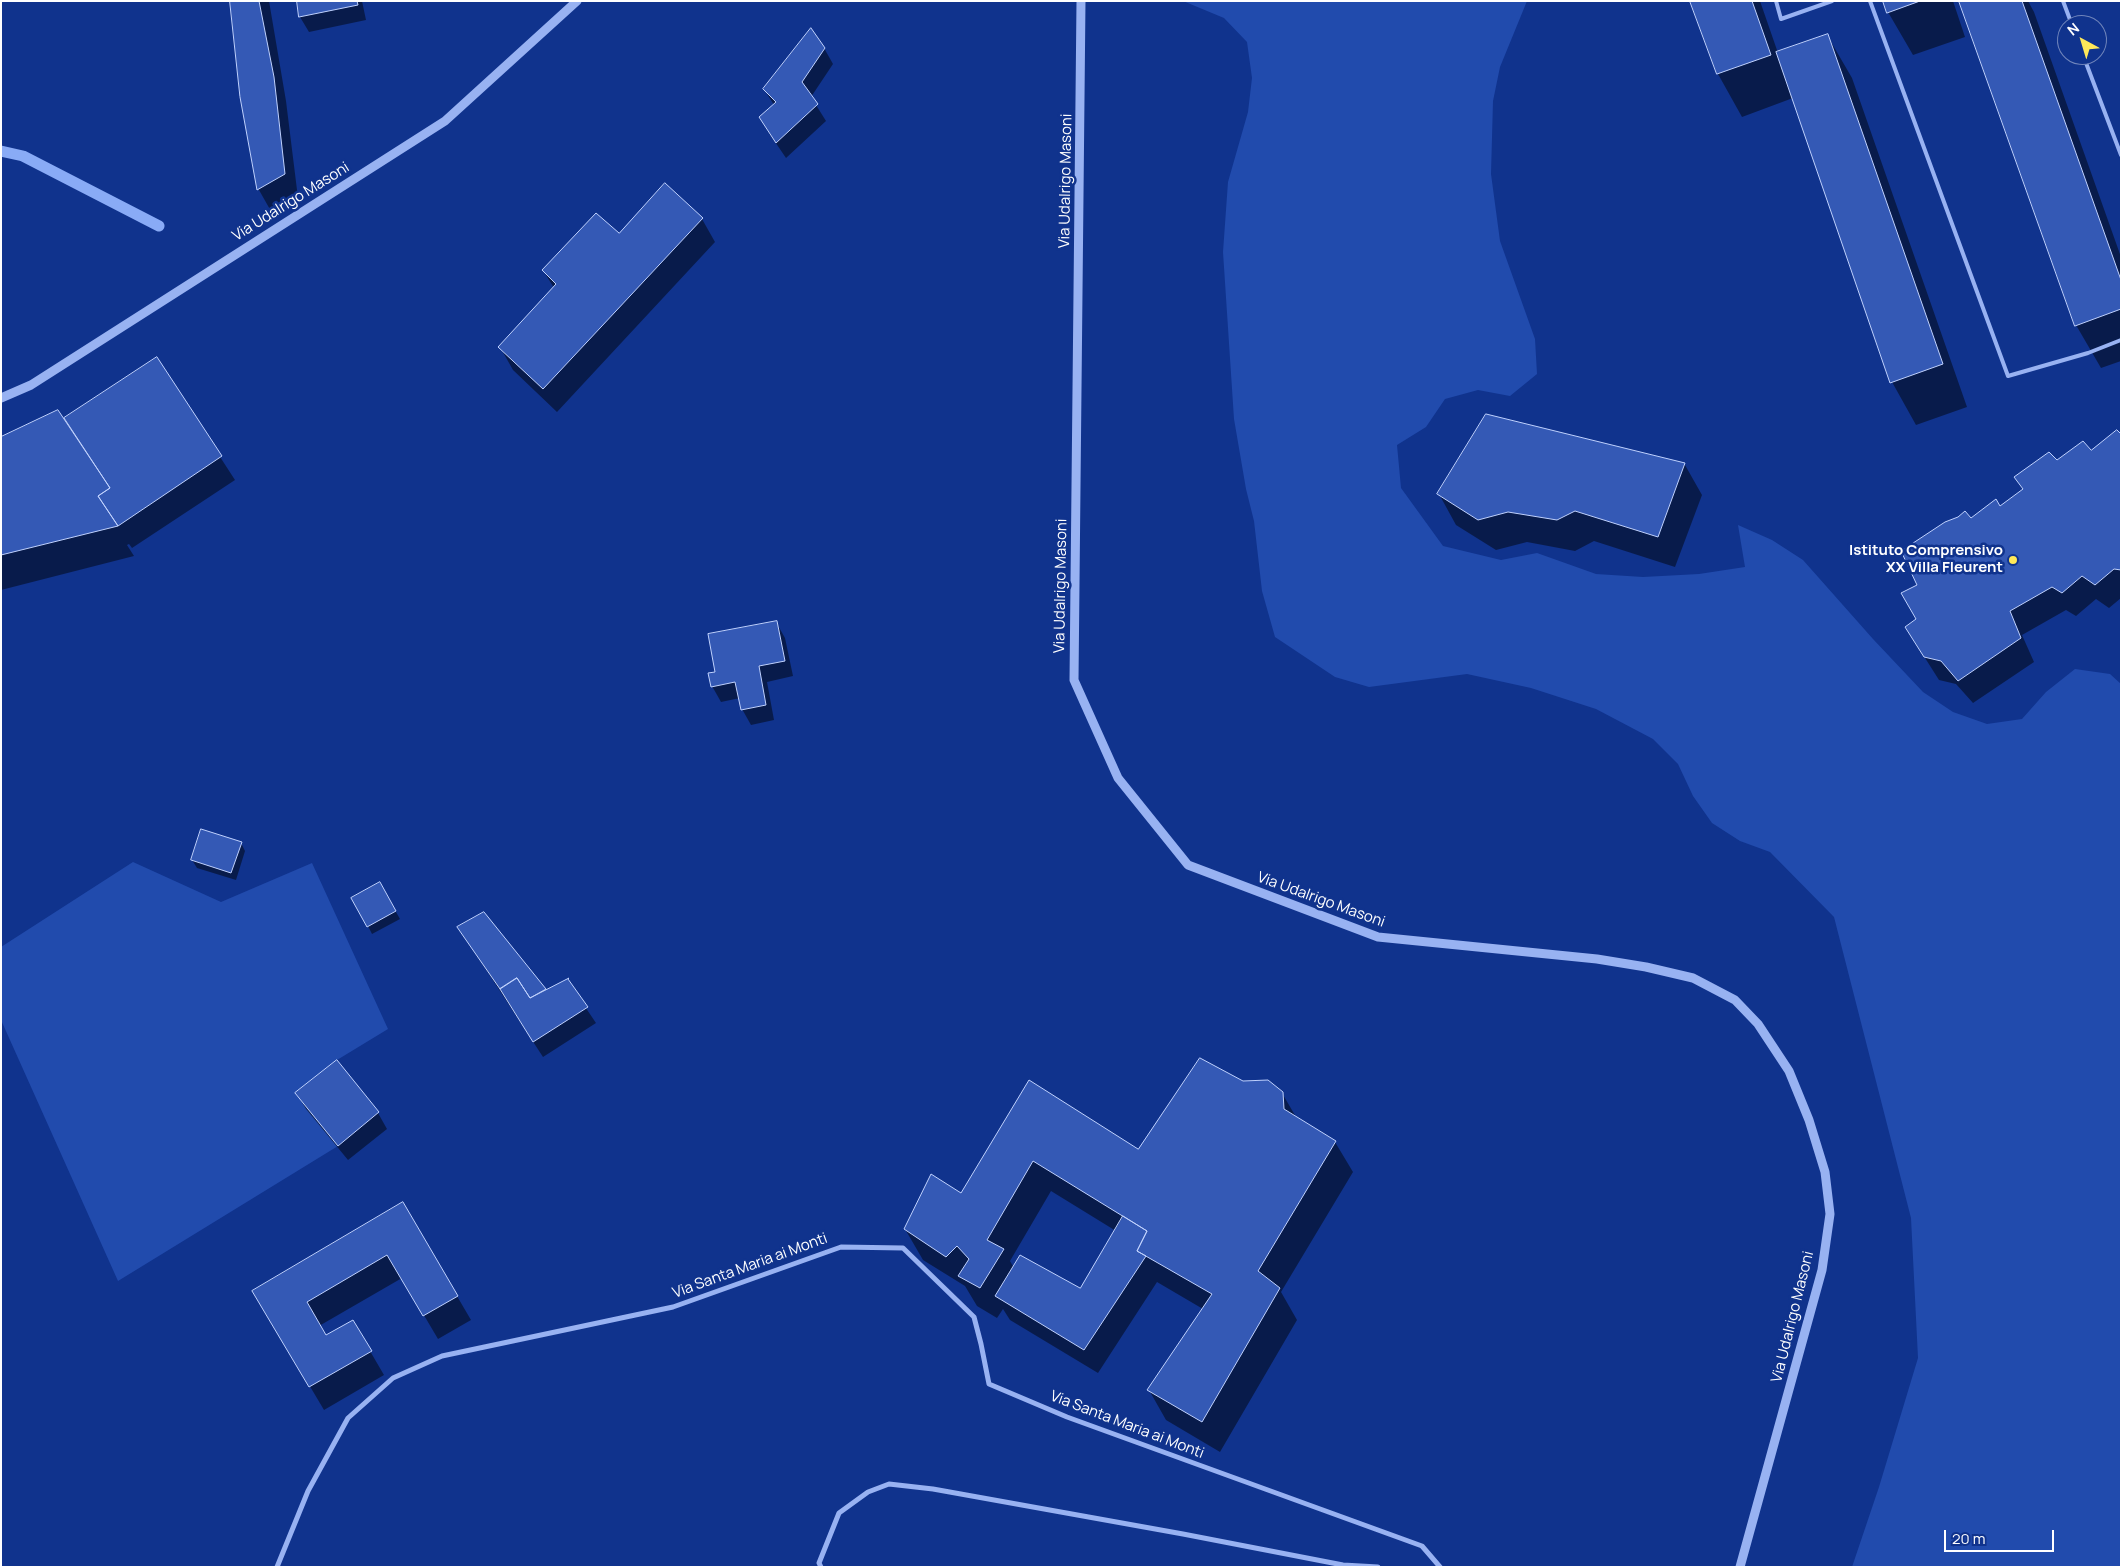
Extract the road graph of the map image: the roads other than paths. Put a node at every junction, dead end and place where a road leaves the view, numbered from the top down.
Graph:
1 (577, 1) edge
2 (1081, 1) edge
3 (1776, 1) edge
4 (1832, 1) edge
5 (1870, 1) edge
6 (2063, 1) edge
7 (2068, 15) edge
8 (2087, 65) edge
9 (2121, 155) edge
10 (2121, 340) edge
11 (1, 398) edge
12 (278, 1567) edge
13 (821, 1567) edge
14 (1378, 1567) edge
15 (1440, 1567) edge
16 (1740, 1567) edge

1 - 11 street, Via Udalrigo Masoni
2 - 16 street, Via Udalrigo Masoni
3 - 4 lane
5 - 10 lane
6 - 7 lane
8 - 9 lane
12 - 15 street, Via Santa Maria ai Monti
13 - 14 street

